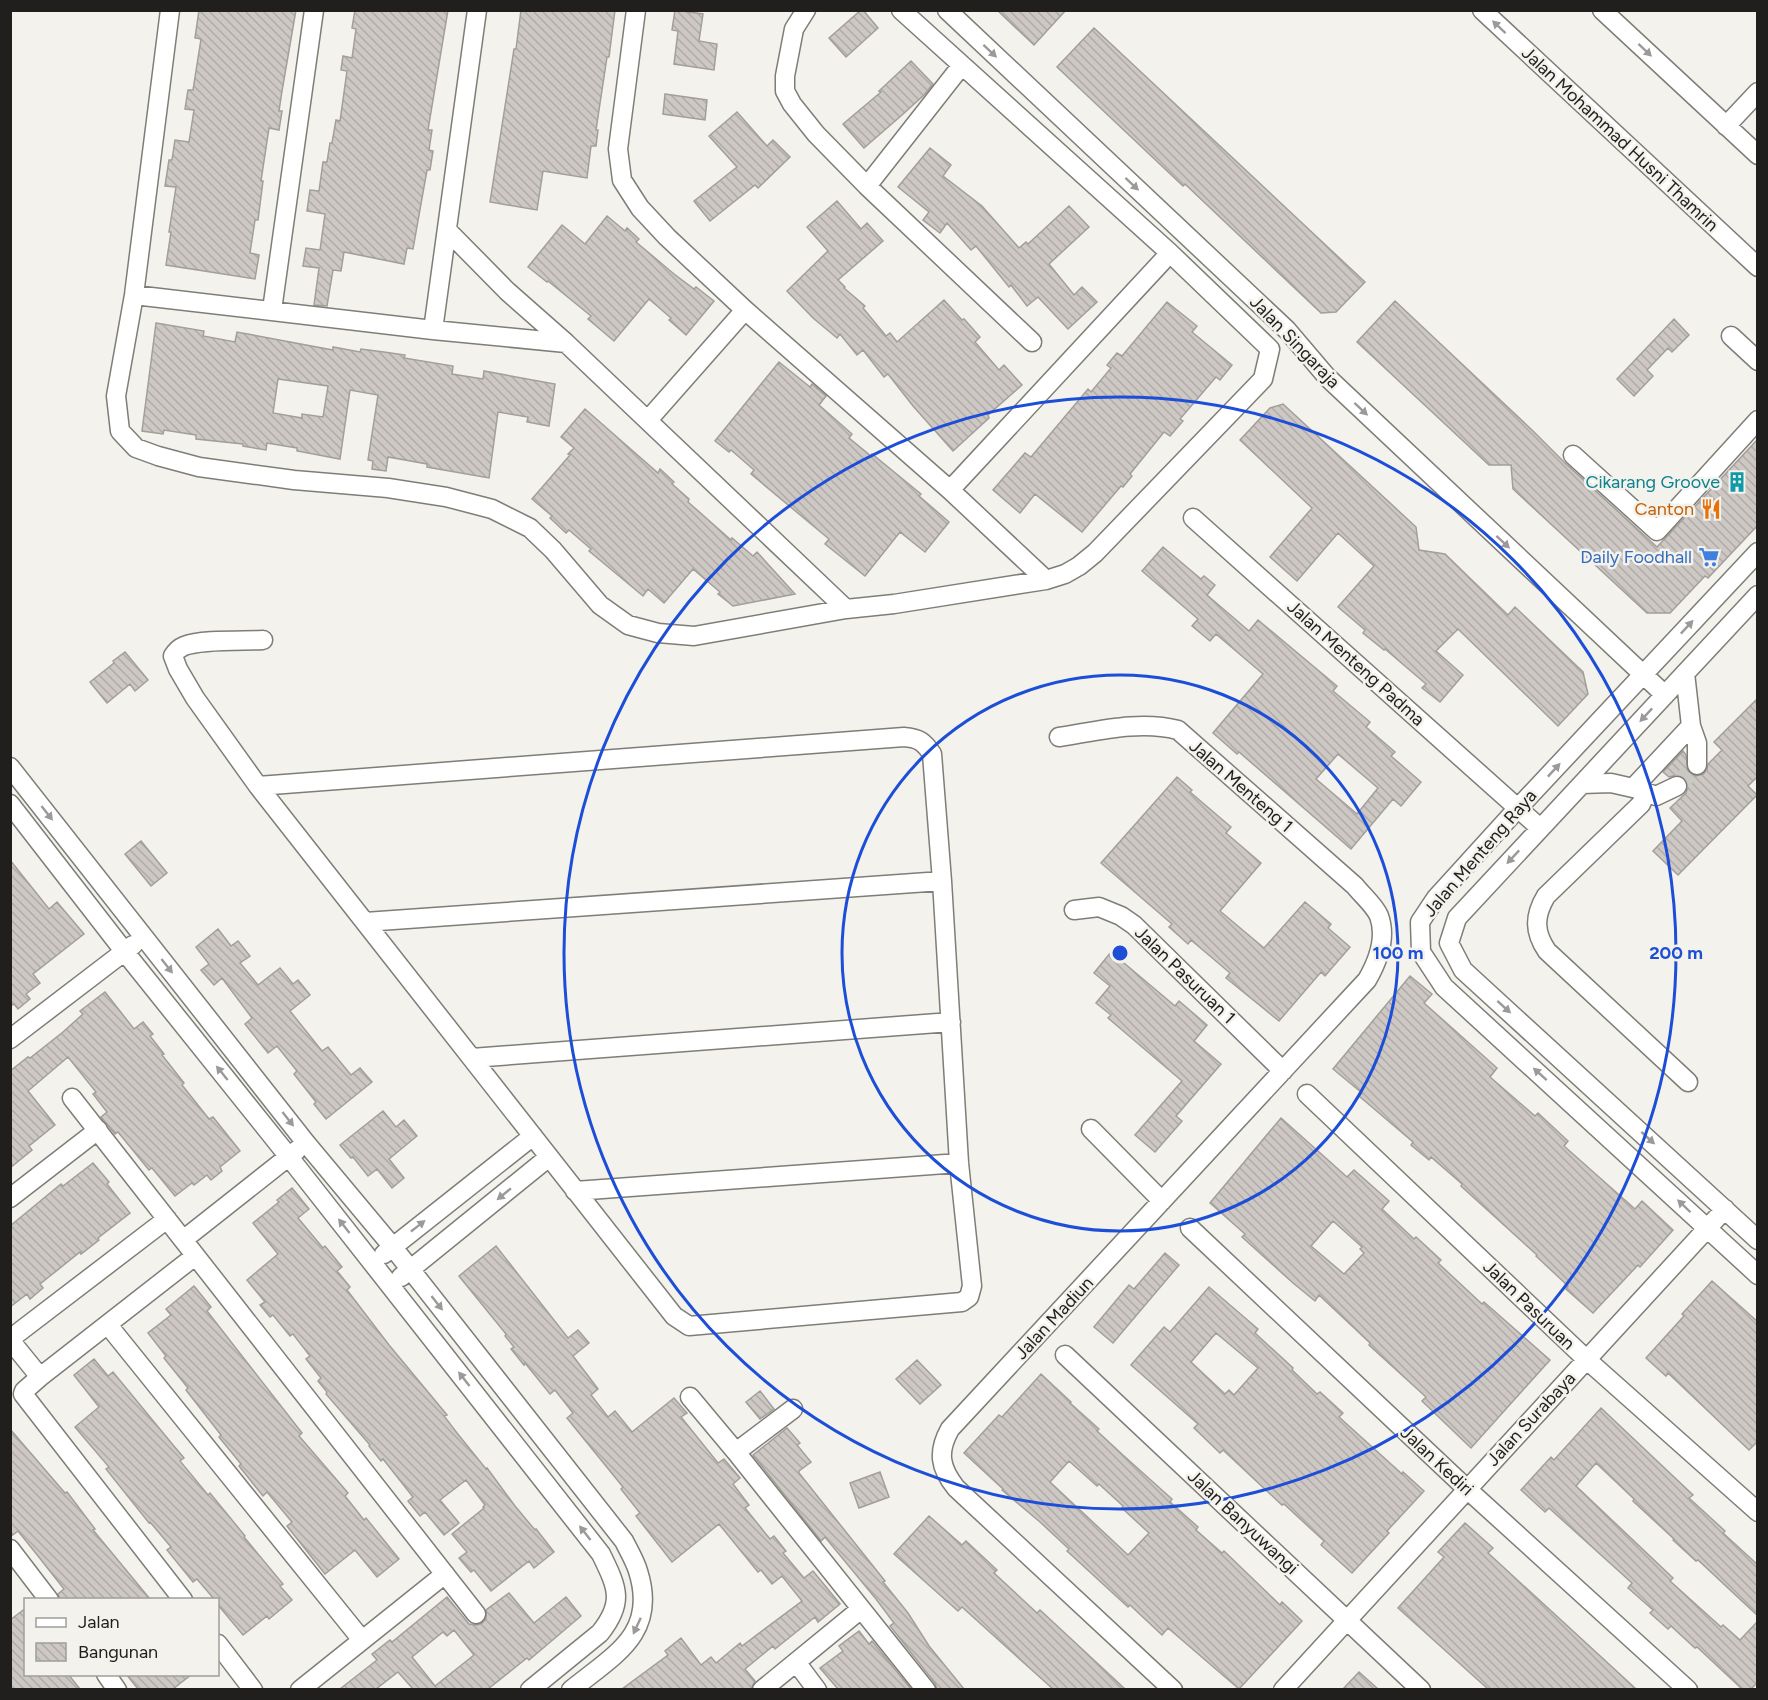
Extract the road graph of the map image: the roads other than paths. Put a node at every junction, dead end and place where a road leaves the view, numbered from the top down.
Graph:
1 (170, 10) edge
2 (314, 10) edge
3 (477, 10) edge
4 (636, 10) edge
5 (806, 10) edge
6 (901, 10) edge
7 (947, 10) edge
8 (1482, 10) edge
9 (1602, 10) edge
10 (962, 65) junction
11 (1758, 92) edge
12 (1726, 126) junction
13 (1758, 155) edge
14 (867, 186) junction
15 (447, 230) junction
16 (1170, 253) junction
17 (1758, 267) edge
18 (134, 295) junction
19 (272, 310) junction
20 (745, 310) junction
21 (433, 330) junction
22 (1731, 336) dead end
23 (1032, 342) dead end
24 (566, 343) junction
25 (1758, 361) edge
26 (648, 420) junction
27 (1758, 420) edge
28 (1573, 456) dead end
29 (950, 490) junction
30 (1193, 518) dead end
31 (1758, 552) edge
32 (1046, 580) junction
33 (1758, 595) edge
34 (846, 609) junction
35 (262, 640) dead end
36 (1685, 673) junction
37 (1643, 675) junction
38 (1665, 695) junction
39 (1691, 726) junction
40 (1059, 736) dead end
41 (1696, 765) dead end
42 (10, 766) edge
43 (1582, 784) junction
44 (258, 786) junction
45 (1677, 786) tunnel mouth
46 (1640, 790) junction
47 (10, 804) edge
48 (1518, 808) junction
49 (1540, 828) junction
50 (942, 881) junction
51 (1074, 910) dead end
52 (365, 922) junction
53 (1381, 930) joint
54 (144, 937) junction
55 (124, 951) junction
56 (951, 1022) junction
57 (10, 1039) edge
58 (472, 1058) junction
59 (1283, 1071) junction
60 (1688, 1082) dead end
61 (1306, 1094) dead end
62 (72, 1098) dead end
63 (1091, 1129) dead end
64 (98, 1130) junction
65 (533, 1136) junction
66 (306, 1143) junction
67 (289, 1157) junction
68 (549, 1157) junction
69 (959, 1163) junction
70 (575, 1191) junction
71 (10, 1198) edge
72 (1162, 1201) junction
73 (1725, 1209) junction
74 (167, 1219) junction
75 (1190, 1228) dead end
76 (1707, 1228) junction
77 (183, 1240) junction
78 (1758, 1240) edge
79 (392, 1246) junction
80 (195, 1256) junction
81 (374, 1264) junction
82 (411, 1269) junction
83 (1758, 1275) edge
84 (391, 1286) junction
85 (108, 1325) junction
86 (10, 1339) edge
87 (1065, 1355) dead end
88 (1586, 1359) junction
89 (40, 1377) junction
90 (690, 1397) dead end
91 (793, 1409) dead end
92 (736, 1452) junction
93 (1467, 1489) junction
94 (1758, 1512) edge
95 (13, 1558) edge
96 (445, 1574) junction
97 (48, 1598) edge
98 (182, 1598) edge
99 (861, 1610) junction
100 (476, 1614) dead end
101 (1347, 1620) junction
102 (362, 1640) junction
103 (219, 1645) edge
104 (796, 1662) junction
105 (107, 1676) edge
106 (117, 1689) edge
107 (253, 1689) edge
108 (300, 1689) edge
109 (530, 1689) edge
110 (571, 1689) edge
111 (762, 1689) edge
112 (817, 1689) edge
113 (926, 1689) edge
114 (1173, 1689) edge
115 (1283, 1689) edge
116 (1421, 1689) edge
117 (1688, 1689) edge

1 - 18 street
2 - 19 street
3 - 15 street
4 - 20 street
5 - 14 street
6 - 10 street
7 -> 37 street, Jalan Singaraja
17 -> 8 street, Jalan Mohammad Husni Thamrin
9 -> 12 street
10 - 14 street
10 - 16 street
11 - 12 street
12 - 13 street
14 - 23 street
15 - 21 street
15 - 24 street
16 - 29 street
16 - 32 street
18 - 19 street
18 - 34 street
19 - 21 street
20 - 26 street
20 - 29 street
21 - 24 street
22 - 25 street
24 - 26 street
26 - 34 street
27 - 28 street
29 - 32 street
30 - 48 street, Jalan Menteng Padma
37 -> 31 street, Jalan Menteng Raya
32 - 34 street
33 - 36 street, Jalan Menteng Raya
35 - 44 street
36 - 38 street, Jalan Menteng Raya
36 - 39 street
37 - 38 street, Jalan Singaraja
48 -> 37 street, Jalan Menteng Raya
38 -> 43 street, Jalan Menteng Raya
39 - 41 street
39 - 46 street
40 - 53 street, Jalan Menteng 1
42 -> 54 street
43 - 46 street
43 - 49 street, Jalan Menteng Raya
44 - 50 street
44 - 52 street
45 - 46 street
46 - 60 street
47 - 55 street
48 - 49 street, Jalan Menteng Padma
76 -> 48 street, Jalan Menteng Raya
49 -> 73 street, Jalan Menteng Raya
50 - 52 street
50 - 56 street
51 - 59 street, Jalan Pasuruan 1
52 - 58 street
53 - 59 street, Jalan Madiun
54 - 55 street
54 -> 66 street
55 - 57 street
67 -> 55 street
56 - 58 street
56 - 69 street
58 - 65 street
59 - 72 street, Jalan Madiun
61 - 88 street, Jalan Pasuruan
62 - 64 street
63 - 72 street
64 - 71 street
64 - 74 street
65 - 68 street
79 -> 65 street
66 - 67 street
66 - 79 street
67 - 77 street
81 -> 67 street
68 - 70 street
68 -> 82 street
69 - 70 street
69 - 70 street
72 - 114 street, Jalan Madiun
73 - 76 street, Jalan Surabaya
73 - 78 street, Jalan Menteng Raya
74 - 77 street
74 - 86 street
75 - 93 street, Jalan Kediri
76 - 83 street, Jalan Menteng Raya
76 - 88 street, Jalan Surabaya
77 - 80 street
79 - 81 street
79 - 82 street
80 - 85 street
80 - 96 street
81 - 84 street
82 - 84 street
82 -> 110 street
109 -> 84 street
85 - 89 street
85 - 102 street
86 - 89 street
87 - 101 street, Jalan Banyuwangi
88 - 93 street, Jalan Surabaya
88 - 94 street, Jalan Pasuruan
89 - 98 street
90 - 92 street
91 - 92 street
92 - 99 street
93 - 101 street, Jalan Surabaya
93 - 117 street, Jalan Kediri
95 - 97 street
96 - 100 street
96 - 102 street
99 - 104 street
99 - 113 street
101 - 115 street, Jalan Surabaya
101 - 116 street, Jalan Banyuwangi
102 - 108 street
103 - 107 street
104 - 111 street
104 - 112 street
105 - 106 street

